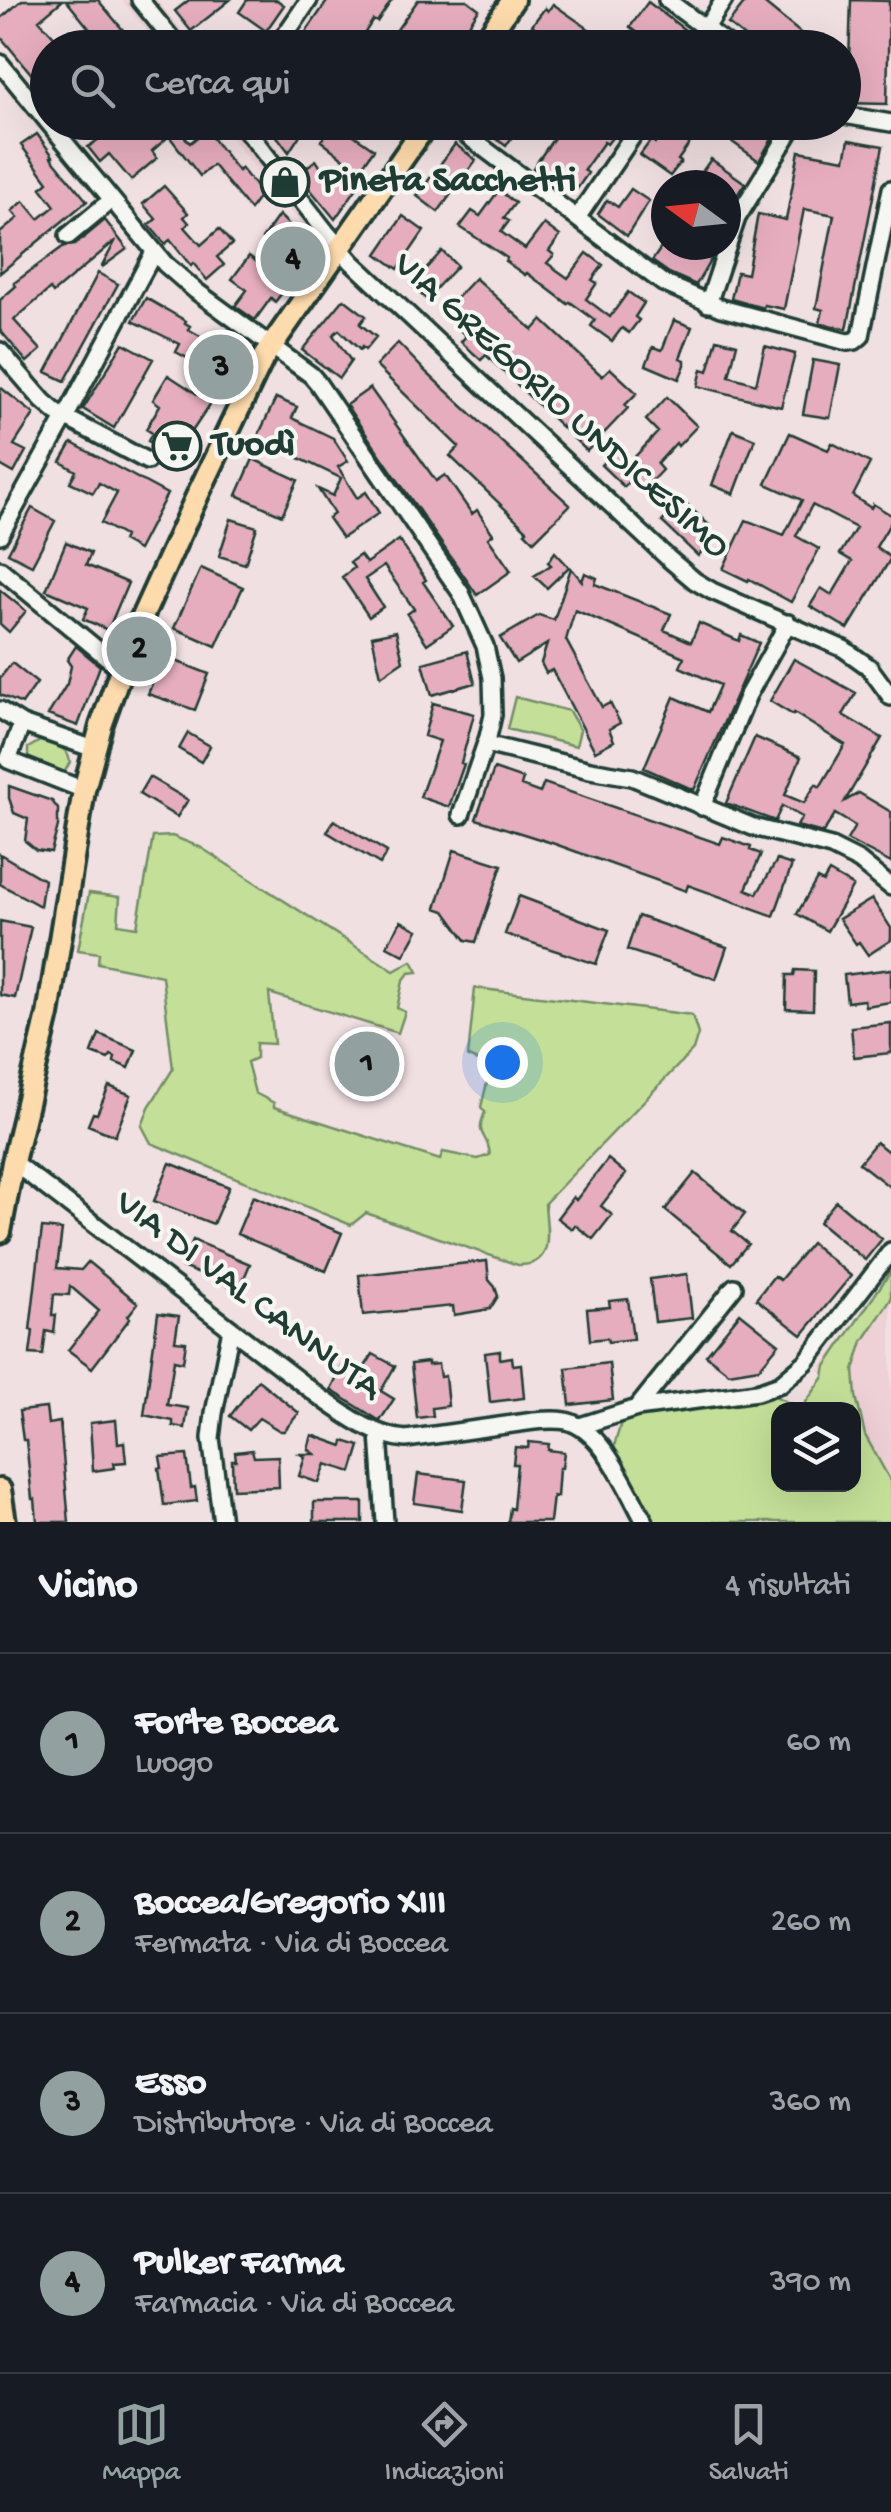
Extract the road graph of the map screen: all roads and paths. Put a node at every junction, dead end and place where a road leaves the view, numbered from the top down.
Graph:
1 (140, 0) edge
2 (309, 0) edge
3 (512, 0) edge
4 (668, 0) edge
5 (724, 0) edge
6 (705, 28) junction
7 (164, 30) edge
8 (288, 30) edge
9 (492, 30) edge
10 (708, 30) edge
11 (0, 64) edge
12 (30, 100) edge
13 (861, 118) edge
14 (891, 123) edge
15 (63, 140) edge
16 (254, 140) edge
17 (416, 140) edge
18 (473, 140) edge
19 (630, 140) edge
20 (785, 140) edge
21 (891, 189) edge
22 (104, 206) dead end
23 (577, 218) junction
24 (68, 236) dead end
25 (340, 250) junction
26 (154, 252) junction
27 (708, 304) junction
28 (271, 346) junction
29 (0, 352) edge
30 (65, 418) junction
31 (147, 461) dead end
32 (0, 535) edge
33 (0, 569) edge
34 (788, 624) junction
35 (121, 669) junction
36 (891, 697) edge
37 (0, 710) edge
38 (22, 724) junction
39 (486, 744) junction
40 (94, 749) junction
41 (4, 762) edge
42 (84, 790) junction
43 (702, 807) junction
44 (461, 815) dead end
45 (891, 887) edge
46 (12, 1162) junction
47 (2, 1205) edge
48 (0, 1232) edge
49 (891, 1251) edge
50 (734, 1287) dead end
51 (231, 1330) junction
52 (637, 1408) junction
53 (580, 1426) junction
54 (380, 1434) junction
55 (0, 1490) edge
56 (4, 1522) edge
57 (222, 1522) edge
58 (385, 1522) edge
59 (645, 1522) edge

1 - 7 street
2 - 8 street
3 - 9 main road
4 - 6 street
5 - 6 street
6 - 10 street
11 - 12 street
13 - 14 street
15 - 26 street
16 - 25 street, VIA GREGORIO UNDICESIMO
17 - 25 main road
18 - 23 street
19 - 23 street
20 - 27 street
21 - 27 street
22 - 24 street
23 - 27 street
25 - 28 main road
25 - 34 street, VIA GREGORIO UNDICESIMO
26 - 28 street
26 - 30 street
28 - 35 main road
28 - 39 street
29 - 30 street
30 - 31 street
30 - 32 street
33 - 35 street
34 - 36 street, VIA GREGORIO UNDICESIMO
34 - 43 street
35 - 40 main road
37 - 38 street
38 - 40 street
38 - 41 street
39 - 43 street
39 - 44 street
40 - 42 main road
41 - 42 street
42 - 46 main road
43 - 45 street
46 - 47 main road
46 - 51 street, VIA DI VAL CANNUTA
47 - 48 main road
49 - 52 street
50 - 52 street
51 - 54 street, VIA DI VAL CANNUTA
51 - 57 street
52 - 53 street
53 - 54 street, VIA DI VAL CANNUTA
53 - 59 street
54 - 58 street
55 - 56 main road

